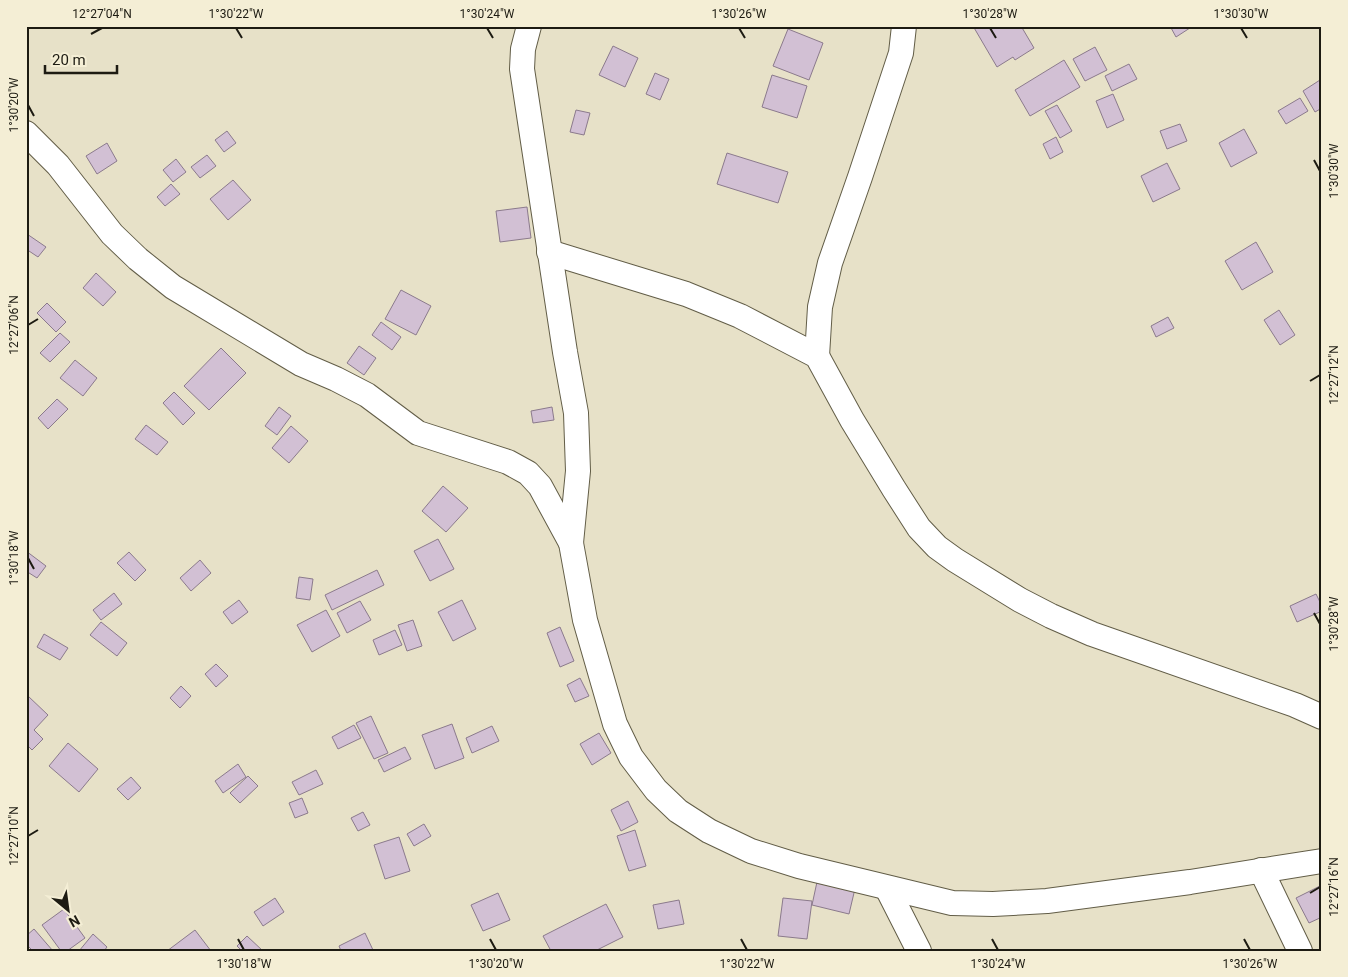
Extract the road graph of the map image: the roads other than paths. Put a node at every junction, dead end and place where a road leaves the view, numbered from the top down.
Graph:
1 (529, 26) edge
2 (904, 26) edge
3 (26, 132) edge
4 (549, 252) junction
5 (817, 356) junction
6 (571, 543) junction
7 (1322, 717) edge
8 (1322, 861) edge
9 (1261, 870) junction
10 (887, 888) junction
11 (919, 951) edge
12 (1300, 951) edge

1 - 4 street
2 - 5 street
3 - 6 street
4 - 5 street
4 - 6 street
5 - 7 street
6 - 10 street
8 - 9 street
9 - 10 street
9 - 12 street
10 - 11 street

